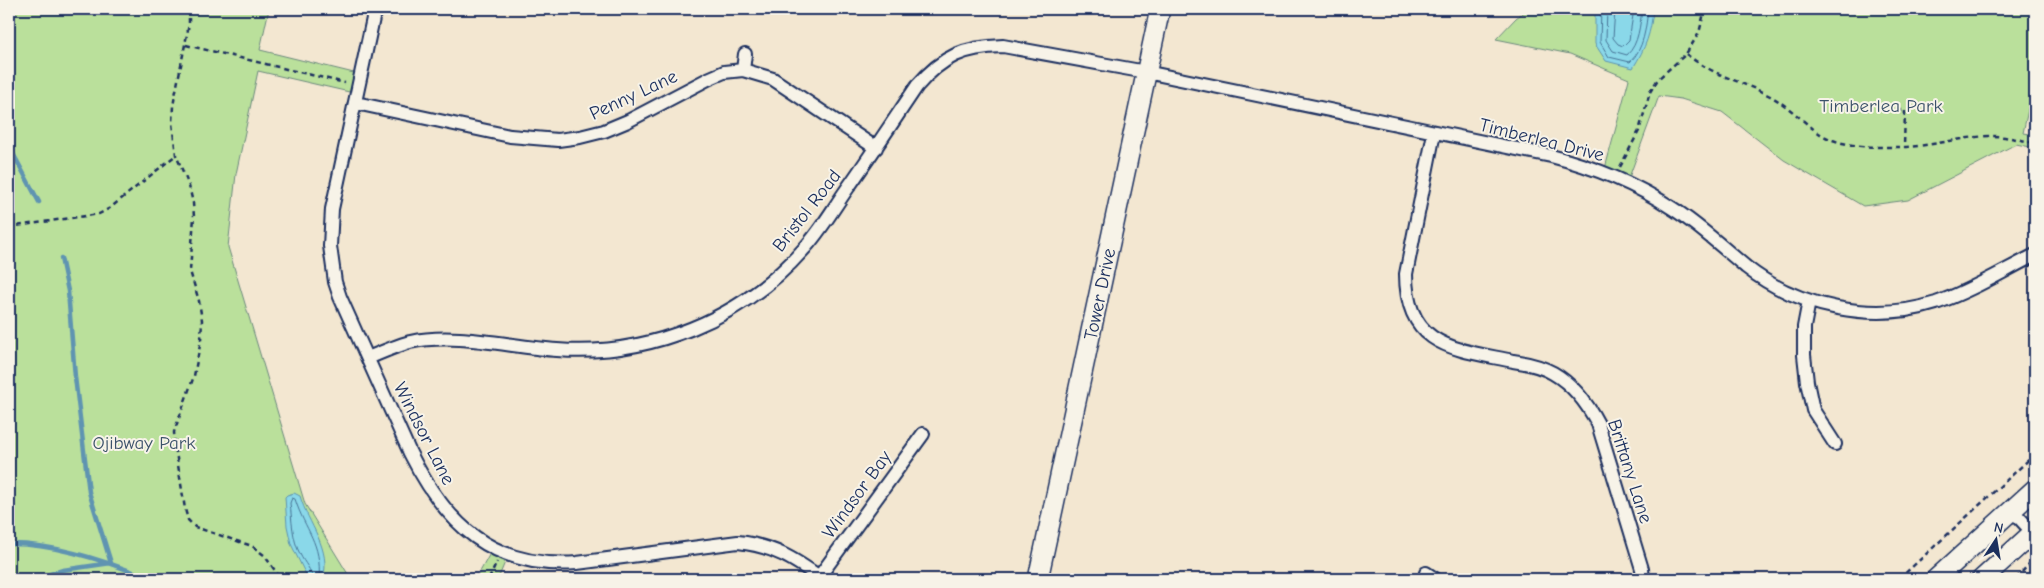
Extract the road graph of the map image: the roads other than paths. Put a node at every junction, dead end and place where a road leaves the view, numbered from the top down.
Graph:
1 (375, 9) edge
2 (1160, 9) edge
3 (745, 54) dead end
4 (743, 70) junction
5 (1146, 72) junction
6 (356, 103) junction
7 (1434, 133) junction
8 (876, 148) junction
9 (2035, 255) edge
10 (1809, 301) junction
11 (368, 358) junction
12 (923, 434) dead end
13 (1835, 444) dead end
14 (2035, 489) edge
15 (2012, 510) junction
16 (2035, 533) edge
17 (820, 578) edge
18 (1038, 579) edge
19 (1643, 579) edge
20 (1936, 579) edge
21 (1982, 579) edge

1 - 6 street, Windsor Lane
2 - 5 street, Tower Drive
3 - 4 street
4 - 6 street, Penny Lane
4 - 8 street, Penny Lane
5 - 7 street, Timberlea Drive
5 - 8 street, Bristol Road
5 - 18 street, Tower Drive
6 - 11 street, Windsor Lane
7 - 10 street, Timberlea Drive
7 - 19 street, Brittany Lane
8 - 11 street, Bristol Road
9 - 10 street, Timberlea Drive
10 - 13 street
11 - 17 street, Windsor Lane
12 - 17 street, Windsor Bay
14 - 15 street
15 - 16 street
15 - 20 street
16 - 21 street

